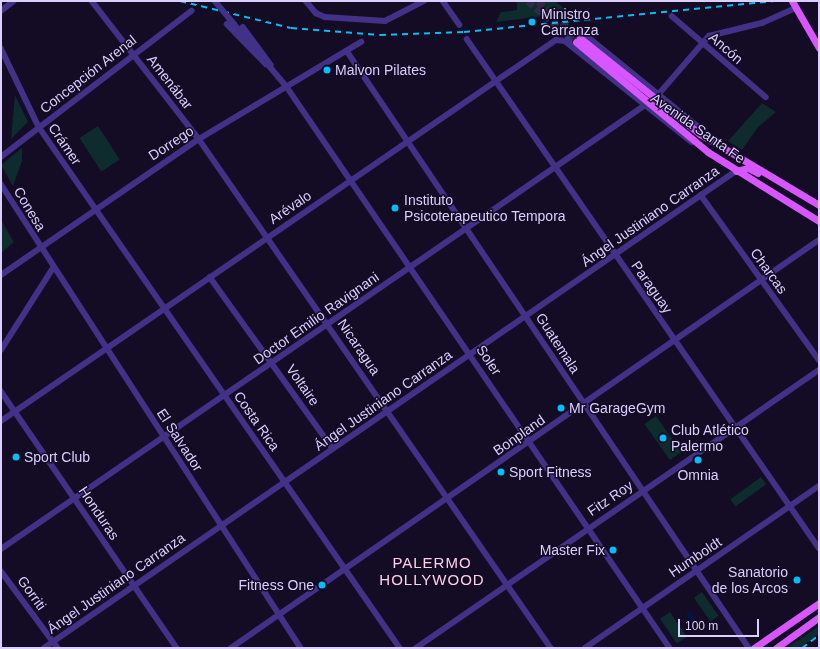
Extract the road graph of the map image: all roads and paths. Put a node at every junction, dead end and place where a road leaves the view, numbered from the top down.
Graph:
1 (14, 1) edge
2 (92, 1) edge
3 (214, 1) edge
4 (306, 1) edge
5 (424, 1) edge
6 (443, 1) edge
7 (792, 1) edge
8 (796, 8) junction
9 (1, 11) edge
10 (190, 11) dead end
11 (672, 16) dead end
12 (227, 24) dead end
13 (460, 25) dead end
14 (243, 27) dead end
15 (467, 39) dead end
16 (577, 39) junction
17 (361, 42) dead end
18 (702, 43) junction
19 (1, 48) edge
20 (819, 48) edge
21 (347, 51) junction
22 (133, 55) junction
23 (273, 69) junction
24 (495, 80) junction
25 (287, 86) junction
26 (658, 95) junction
27 (766, 97) dead end
28 (644, 106) junction
29 (39, 127) junction
30 (199, 139) junction
31 (408, 142) junction
32 (721, 145) junction
33 (708, 152) junction
34 (1, 157) edge
35 (554, 167) junction
36 (736, 171) junction
37 (352, 180) junction
38 (1, 184) edge
39 (797, 192) junction
40 (701, 195) junction
41 (819, 205) edge
42 (94, 208) junction
43 (819, 221) edge
44 (467, 229) junction
45 (267, 237) junction
46 (819, 240) edge
47 (39, 246) junction
48 (615, 255) junction
49 (412, 266) junction
50 (53, 268) junction
51 (1, 275) edge
52 (210, 277) junction
53 (762, 281) junction
54 (163, 309) junction
55 (526, 316) junction
56 (329, 324) junction
57 (675, 341) junction
58 (1, 350) edge
59 (107, 350) junction
60 (471, 354) junction
61 (819, 360) edge
62 (272, 363) junction
63 (819, 370) edge
64 (1, 391) edge
65 (225, 396) junction
66 (582, 403) junction
67 (14, 411) junction
68 (388, 411) junction
69 (1, 421) edge
70 (735, 428) junction
71 (164, 437) junction
72 (529, 442) junction
73 (334, 449) junction
74 (285, 482) junction
75 (819, 486) edge
76 (642, 491) junction
77 (75, 498) junction
78 (447, 499) junction
79 (791, 506) junction
80 (221, 526) junction
81 (587, 528) junction
82 (819, 548) edge
83 (1, 549) edge
84 (344, 568) junction
85 (697, 570) junction
86 (1, 571) edge
87 (134, 585) junction
88 (507, 585) junction
89 (819, 603) edge
90 (642, 608) junction
91 (279, 614) junction
92 (819, 617) edge
93 (53, 642) junction
94 (44, 648) edge
95 (58, 648) edge
96 (177, 648) edge
97 (231, 648) edge
98 (301, 648) edge
99 (400, 648) edge
100 (416, 648) edge
101 (551, 648) edge
102 (585, 648) edge
103 (670, 648) edge
104 (750, 648) edge
105 (754, 648) edge
106 (776, 648) edge

1 - 9 street
2 - 22 street, Amenábar
3 - 23 street, bridge
4 - 5 street
6 - 13 street
7 - 8 main road
8 - 18 street
8 - 20 main road
10 - 22 street, Concepción Arenal
11 - 18 street, Ancón
12 - 23 street
14 - 23 street
15 - 24 street, Paraguay
16 - 24 street, Arévalo
16 - 26 street, Avenida Santa Fe
16 - 28 street, Avenida Santa Fe
16 - 32 main road, Avenida Santa Fe
16 - 33 main road
17 - 21 street, Dorrego
18 - 26 street
18 - 27 street, Ancón
19 - 29 street, Crámer
21 - 25 street, Dorrego
21 - 31 street, Guatemala
22 - 29 street, Concepción Arenal
22 - 30 street, Amenábar
23 - 25 street, Soler
24 - 31 street, Arévalo
24 - 35 street, Paraguay
25 - 30 street, Dorrego
25 - 37 street, Soler
26 - 32 street, Avenida Santa Fe
28 - 33 street, Avenida Santa Fe
28 - 35 street, Doctor Emilio Ravignani
29 - 34 street, Concepción Arenal
29 - 42 street, Crámer
30 - 42 street, Dorrego
30 - 45 street, Nicaragua
31 - 37 street, Arévalo
31 - 44 street, Guatemala
32 - 39 main road, Avenida Santa Fe
33 - 36 main road, Avenida Santa Fe
35 - 44 street, Doctor Emilio Ravignani
35 - 48 street, Paraguay
36 - 39 main road
36 - 40 street, Ángel Justiniano Carranza
36 - 43 main road, Avenida Santa Fe
37 - 45 street, Arévalo
37 - 49 street, Soler
38 - 47 street, Conesa
39 - 41 main road, Avenida Santa Fe
40 - 48 street, Ángel Justiniano Carranza
40 - 53 street, Charcas
42 - 47 street, Dorrego
42 - 54 street, Costa Rica
44 - 49 street, Doctor Emilio Ravignani
44 - 55 street, Guatemala
45 - 52 street, Arévalo
45 - 56 street, Nicaragua
46 - 53 street, Bonpland
47 - 50 street, El Salvador
47 - 51 street, Dorrego
48 - 55 street, Ángel Justiniano Carranza
48 - 57 street, Paraguay
49 - 56 street, Doctor Emilio Ravignani
49 - 60 street, Soler
50 - 58 street
50 - 59 street, El Salvador
52 - 54 street, Arévalo
52 - 62 street, Voltaire
53 - 57 street, Bonpland
53 - 61 street, Charcas
54 - 59 street, Arévalo
54 - 65 street, Costa Rica
55 - 60 street, Ángel Justiniano Carranza
55 - 66 street, Guatemala
56 - 62 street, Doctor Emilio Ravignani
56 - 68 street, Nicaragua
57 - 66 street, Bonpland
57 - 70 street, Paraguay
59 - 67 street, Arévalo
59 - 71 street, El Salvador
60 - 68 street, Ángel Justiniano Carranza
60 - 72 street, Soler
62 - 65 street, Doctor Emilio Ravignani
62 - 73 street, Voltaire
63 - 70 street, Fitz Roy
64 - 67 street, Honduras
65 - 71 street, Doctor Emilio Ravignani
65 - 74 street, Costa Rica
66 - 72 street, Bonpland
66 - 76 street, Guatemala
67 - 69 street, Arévalo
67 - 77 street, Honduras
68 - 73 street, Ángel Justiniano Carranza
68 - 78 street, Nicaragua
70 - 76 street, Fitz Roy
70 - 79 street, Paraguay
71 - 77 street, Doctor Emilio Ravignani
71 - 80 street, El Salvador
72 - 78 street, Bonpland
72 - 81 street, Soler
73 - 74 street, Ángel Justiniano Carranza
74 - 80 street, Ángel Justiniano Carranza
74 - 84 street, Costa Rica
75 - 79 street, Humboldt
76 - 81 street, Fitz Roy
76 - 85 street, Guatemala
77 - 83 street, Doctor Emilio Ravignani
77 - 87 street, Honduras
78 - 84 street, Bonpland
78 - 88 street, Nicaragua
79 - 82 street, Paraguay
79 - 85 street, Humboldt
80 - 87 street, Ángel Justiniano Carranza
80 - 91 street, El Salvador
81 - 88 street, Fitz Roy
81 - 90 street, Soler
84 - 91 street, Bonpland
84 - 99 street, Costa Rica
85 - 90 street, Humboldt
85 - 104 street, Guatemala
86 - 93 street, Gorriti
87 - 93 street, Ángel Justiniano Carranza
87 - 96 street, Honduras
88 - 100 street, Fitz Roy
88 - 101 street, Nicaragua
89 - 105 main road
90 - 102 street, Humboldt
90 - 103 street, Soler
91 - 97 street, Bonpland
91 - 98 street, El Salvador
92 - 106 main road
93 - 94 street, Ángel Justiniano Carranza
93 - 95 street, Gorriti

